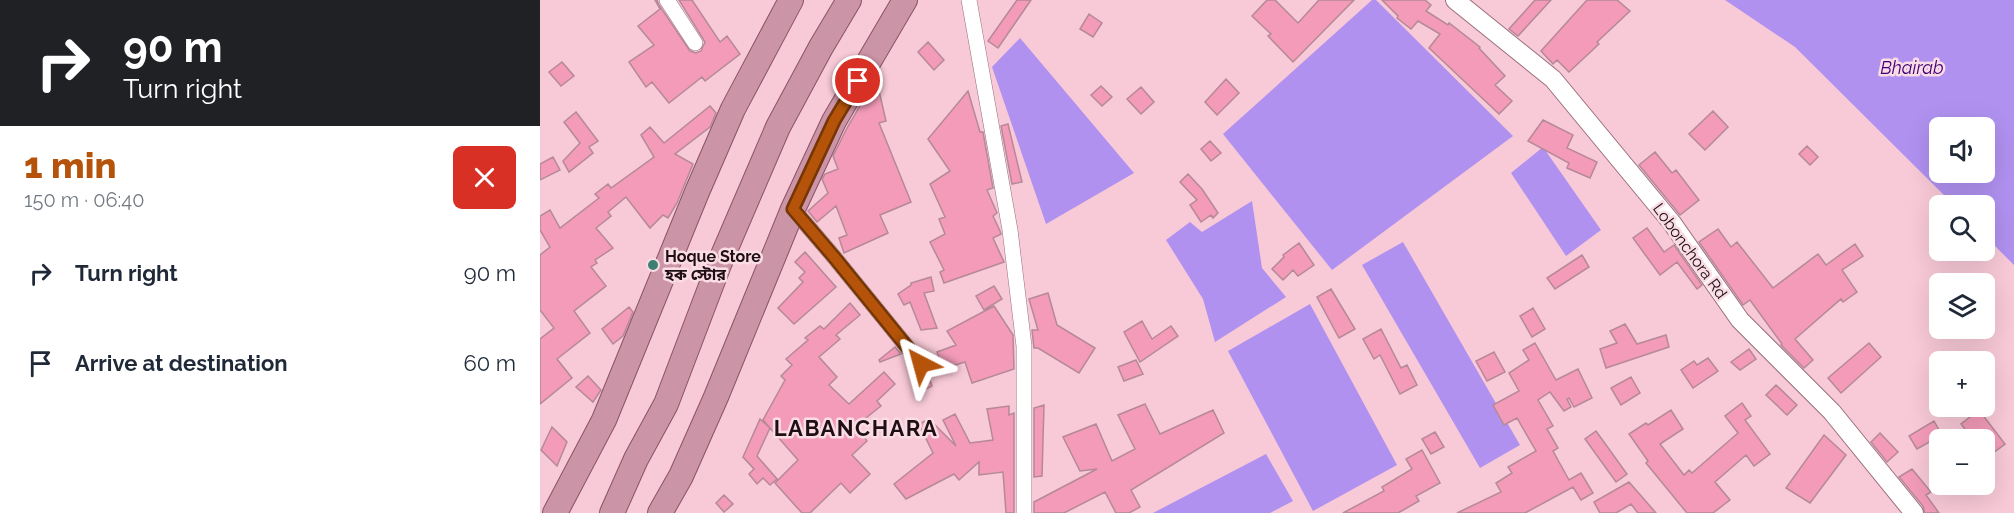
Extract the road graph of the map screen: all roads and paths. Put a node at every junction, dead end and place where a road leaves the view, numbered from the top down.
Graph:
1 (667, 0) edge
2 (791, 0) edge
3 (849, 0) edge
4 (905, 0) edge
5 (969, 0) edge
6 (1455, 0) edge
7 (695, 44) dead end
8 (793, 209) junction
9 (921, 364) dead end
10 (627, 480) junction
11 (555, 513) edge
12 (605, 513) edge
13 (612, 513) edge
14 (660, 513) edge
15 (1024, 513) edge
16 (1914, 513) edge

1 - 7 street
2 - 11 highway
3 - 10 highway
4 - 8 highway
5 - 15 street
6 - 16 street, Lobonchora Rd
8 - 9 street
8 - 14 highway
10 - 12 highway
10 - 13 highway

